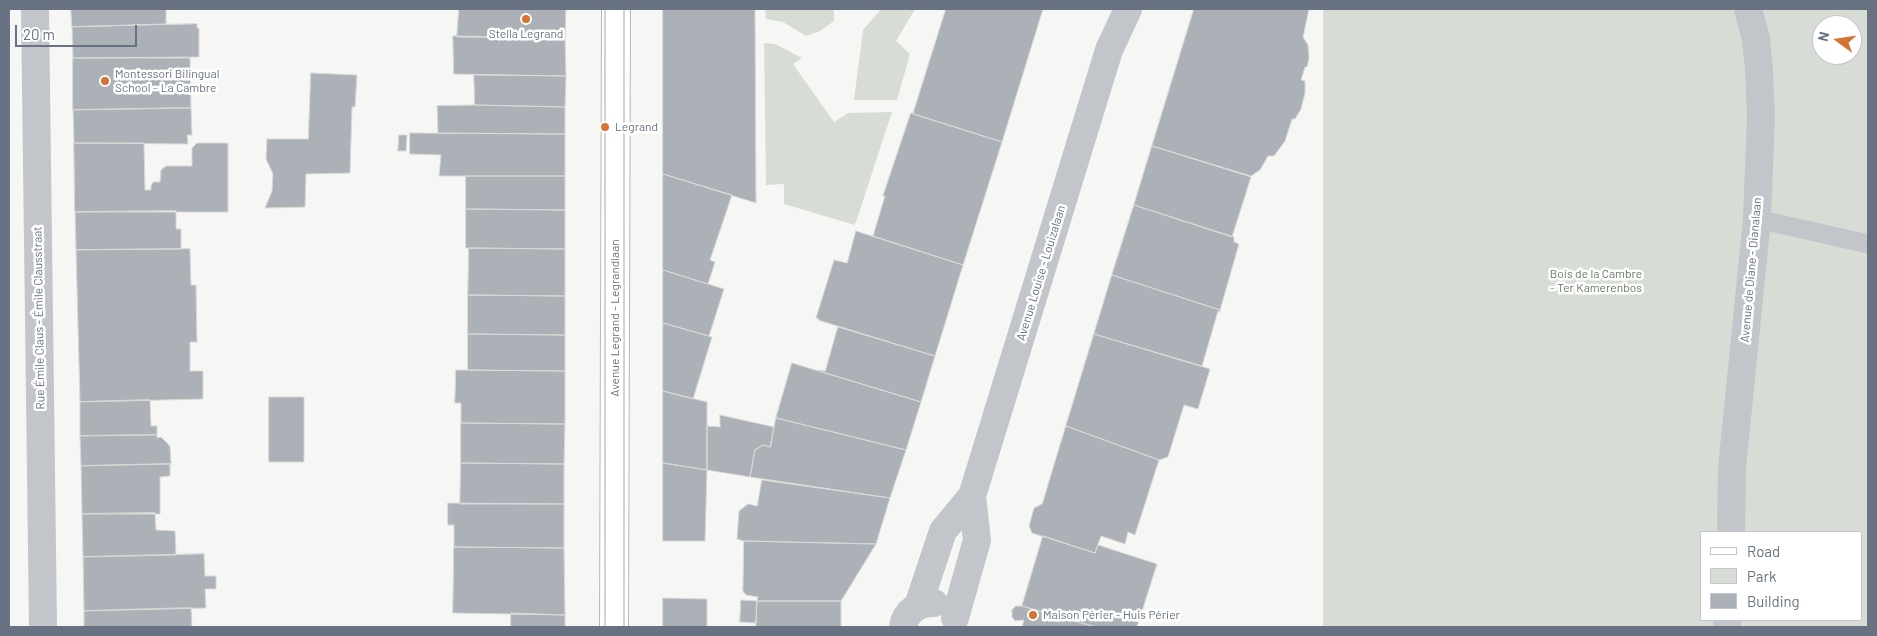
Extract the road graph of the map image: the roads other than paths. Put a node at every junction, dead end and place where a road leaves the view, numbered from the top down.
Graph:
1 (35, 9) edge
2 (616, 9) edge
3 (1111, 9) edge
4 (1128, 9) edge
5 (1748, 9) edge
6 (1109, 50) junction
7 (1757, 219) junction
8 (1868, 244) edge
9 (972, 496) junction
10 (1730, 531) edge
11 (910, 617) edge
12 (957, 622) edge
13 (43, 627) edge
14 (614, 627) edge

1 - 13 street, Rue Émile Claus - Émile Clausstraat
2 - 14 main road, Avenue Legrand - Legrandlaan
3 - 6 street, Avenue Louise - Louizalaan
4 - 6 street, Avenue Louise - Louizalaan
5 - 7 street, Avenue de Diane - Dianalaan
6 - 9 street, Avenue Louise - Louizalaan
7 - 8 lane
7 - 10 street, Avenue de Diane - Dianalaan
9 - 11 street, Avenue Louise - Louizalaan
9 - 12 street, Avenue Louise - Louizalaan
11 - 12 street, Avenue Louise - Louizalaan

